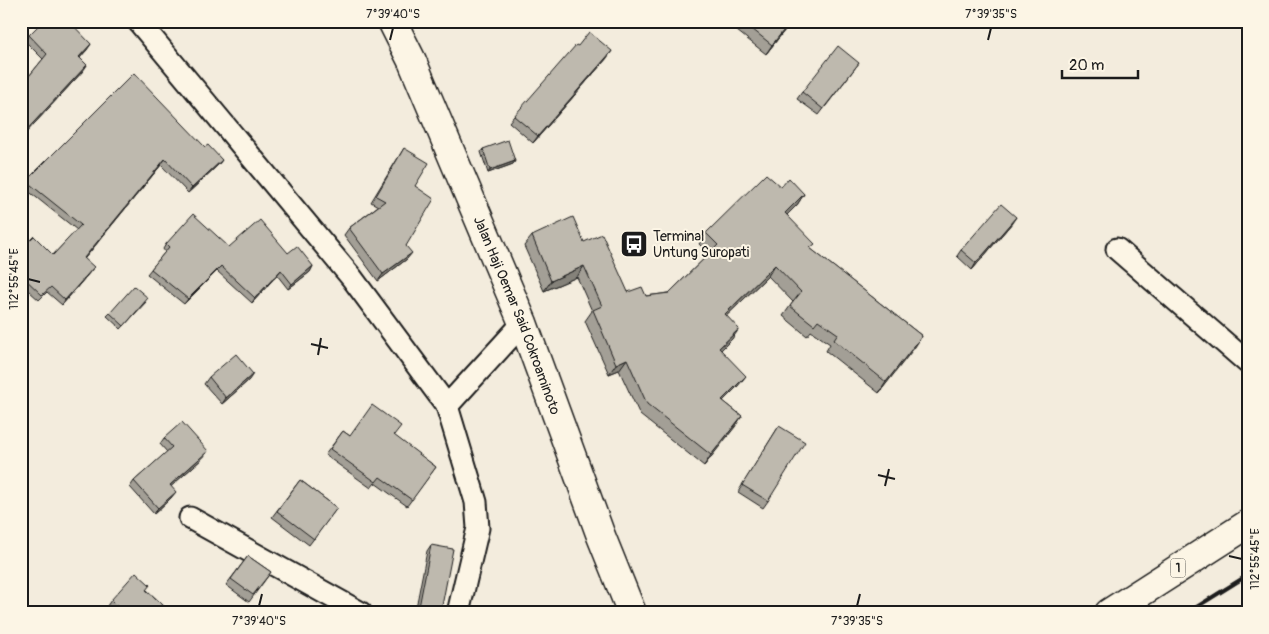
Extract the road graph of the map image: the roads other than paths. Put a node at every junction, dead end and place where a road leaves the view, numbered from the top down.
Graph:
1 (138, 21) edge
2 (392, 21) edge
3 (1117, 249) dead end
4 (523, 323) junction
5 (1248, 363) edge
6 (447, 406) junction
7 (190, 518) dead end
8 (1248, 524) edge
9 (361, 613) edge
10 (458, 613) edge
11 (632, 613) edge
12 (1109, 613) edge

1 - 6 street
2 - 4 highway, Jalan Haji Oemar Said Cokroaminoto
3 - 5 street
4 - 6 street
4 - 11 highway, Jalan Haji Oemar Said Cokroaminoto
6 - 10 street
7 - 9 street
8 - 12 highway, 1

